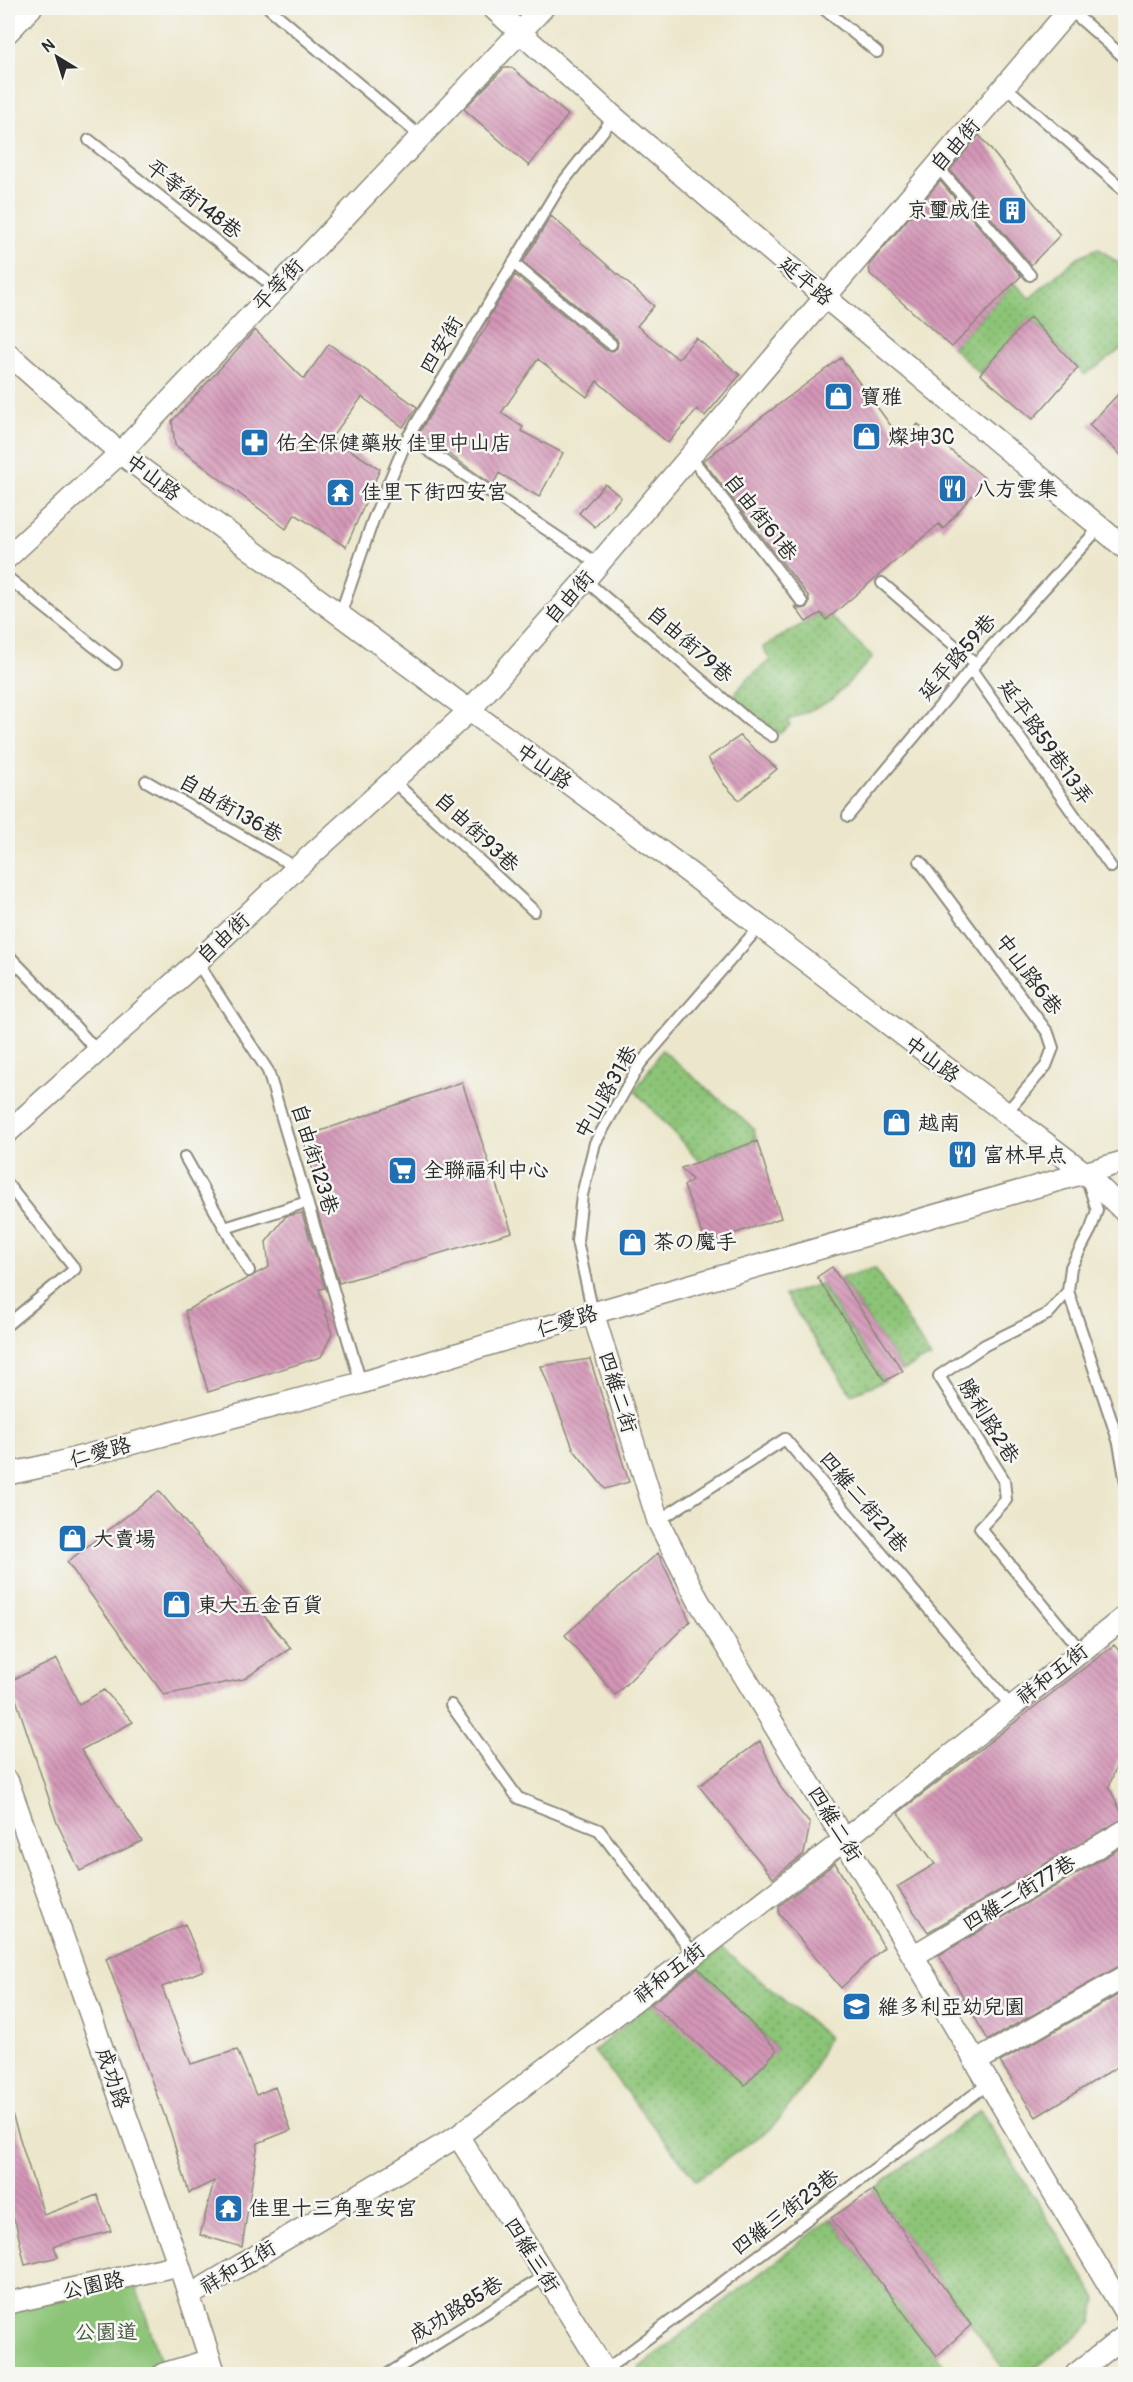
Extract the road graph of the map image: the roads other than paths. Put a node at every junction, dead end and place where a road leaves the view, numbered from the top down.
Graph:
1 (31, 8) edge
2 (269, 8) edge
3 (493, 8) edge
4 (543, 8) edge
5 (823, 8) edge
6 (1070, 8) edge
7 (8, 32) edge
8 (519, 33) junction
9 (877, 52) dead end
10 (1125, 59) edge
11 (1005, 86) junction
12 (614, 117) junction
13 (420, 136) junction
14 (88, 140) dead end
15 (937, 166) junction
16 (1125, 192) edge
17 (513, 263) junction
18 (1030, 275) dead end
19 (275, 288) junction
20 (825, 297) junction
21 (611, 344) dead end
22 (8, 354) edge
23 (408, 437) junction
24 (120, 453) junction
25 (690, 456) junction
26 (1100, 527) junction
27 (1125, 549) edge
28 (8, 557) edge
29 (591, 572) junction
30 (8, 578) edge
31 (882, 583) dead end
32 (802, 602) dead end
33 (340, 615) junction
34 (116, 664) dead end
35 (973, 666) junction
36 (469, 711) junction
37 (772, 736) dead end
38 (146, 781) dead end
39 (393, 781) junction
40 (848, 816) dead end
41 (920, 861) dead end
42 (1111, 867) dead end
43 (297, 868) junction
44 (534, 911) dead end
45 (759, 927) junction
46 (8, 955) edge
47 (197, 962) junction
48 (97, 1051) junction
49 (1005, 1113) junction
50 (8, 1132) edge
51 (185, 1157) dead end
52 (1125, 1161) edge
53 (1085, 1173) junction
54 (8, 1185) edge
55 (307, 1202) junction
56 (1125, 1213) edge
57 (225, 1228) junction
58 (249, 1271) dead end
59 (1068, 1291) junction
60 (593, 1313) junction
61 (8, 1324) edge
62 (362, 1383) junction
63 (8, 1474) edge
64 (1125, 1483) edge
65 (658, 1521) junction
66 (1125, 1616) edge
67 (1080, 1650) junction
68 (451, 1705) dead end
69 (1011, 1706) junction
70 (8, 1782) edge
71 (1125, 1830) edge
72 (844, 1839) junction
73 (694, 1954) junction
74 (913, 1956) junction
75 (1125, 1976) edge
76 (975, 2062) junction
77 (988, 2084) junction
78 (458, 2136) junction
79 (179, 2265) junction
80 (545, 2276) junction
81 (189, 2296) junction
82 (8, 2303) edge
83 (1125, 2314) edge
84 (1125, 2335) edge
85 (213, 2367) edge
86 (606, 2373) edge
87 (163, 2374) edge
88 (388, 2374) edge
89 (1076, 2374) edge

1 - 7 street
2 - 13 lane
3 - 8 street, 延平路
4 - 8 street, 平等街
5 - 9 lane
6 - 10 lane
6 - 11 street, 自由街
8 - 12 street, 延平路
8 - 13 street, 平等街
11 - 15 street, 自由街
11 - 16 lane
12 - 17 lane, 四安街
12 - 20 street, 延平路
13 - 19 street, 平等街
14 - 19 lane, 平等街148巷
15 - 18 lane
15 - 20 street, 自由街
17 - 21 lane
17 - 23 lane, 四安街
19 - 24 street, 平等街
20 - 25 street, 自由街
20 - 26 street, 延平路
22 - 24 street, 中山路
23 - 29 lane, 自由街79巷
23 - 33 lane, 四安街
24 - 28 street, 平等街
24 - 33 street, 中山路
25 - 29 street, 自由街
25 - 32 lane, 自由街61巷
26 - 27 street, 延平路
26 - 35 lane, 延平路59巷
29 - 36 street, 自由街
29 - 37 lane, 自由街79巷
30 - 34 lane
31 - 35 lane, 延平路59巷13弄
33 - 36 street, 中山路
35 - 40 lane, 延平路59巷
35 - 42 lane, 延平路59巷13弄
36 - 39 street, 自由街
36 - 45 street, 中山路
38 - 43 lane, 自由街136巷
39 - 43 street, 自由街
39 - 44 lane, 自由街93巷
41 - 49 lane, 中山路6巷
43 - 47 street, 自由街
45 - 49 street, 中山路
45 - 60 lane, 中山路31巷
46 - 48 lane
47 - 48 street, 自由街
47 - 55 lane, 自由街123巷
48 - 50 street, 自由街
49 - 53 street, 中山路
51 - 57 lane
52 - 53 street, 仁愛路
53 - 56 street, 中山路
53 - 59 lane, 勝利路2巷
53 - 60 street, 仁愛路
54 - 61 lane
55 - 57 lane
55 - 62 lane, 自由街123巷
57 - 58 lane
59 - 64 lane
59 - 67 lane, 勝利路2巷
60 - 62 street, 仁愛路
60 - 65 street, 四維二街
62 - 63 street, 仁愛路
65 - 69 lane, 四維二街21巷
65 - 72 street, 四維二街
66 - 67 street, 祥和五街
67 - 69 street, 祥和五街
68 - 73 lane
69 - 72 street, 祥和五街
70 - 79 street, 成功路
71 - 74 street, 四維二街77巷
72 - 73 street, 祥和五街
72 - 74 street, 四維二街
73 - 78 street, 祥和五街
74 - 76 street, 四維二街
75 - 76 street
76 - 77 street, 四維二街
77 - 83 street, 四維二街
77 - 86 lane, 四維三街23巷
78 - 80 street, 四維三街
78 - 81 street, 祥和五街
79 - 81 street, 成功路
79 - 82 street, 公園路
80 - 86 street, 四維三街
80 - 88 lane, 成功路85巷
81 - 85 street, 成功路
84 - 89 street
85 - 87 street

